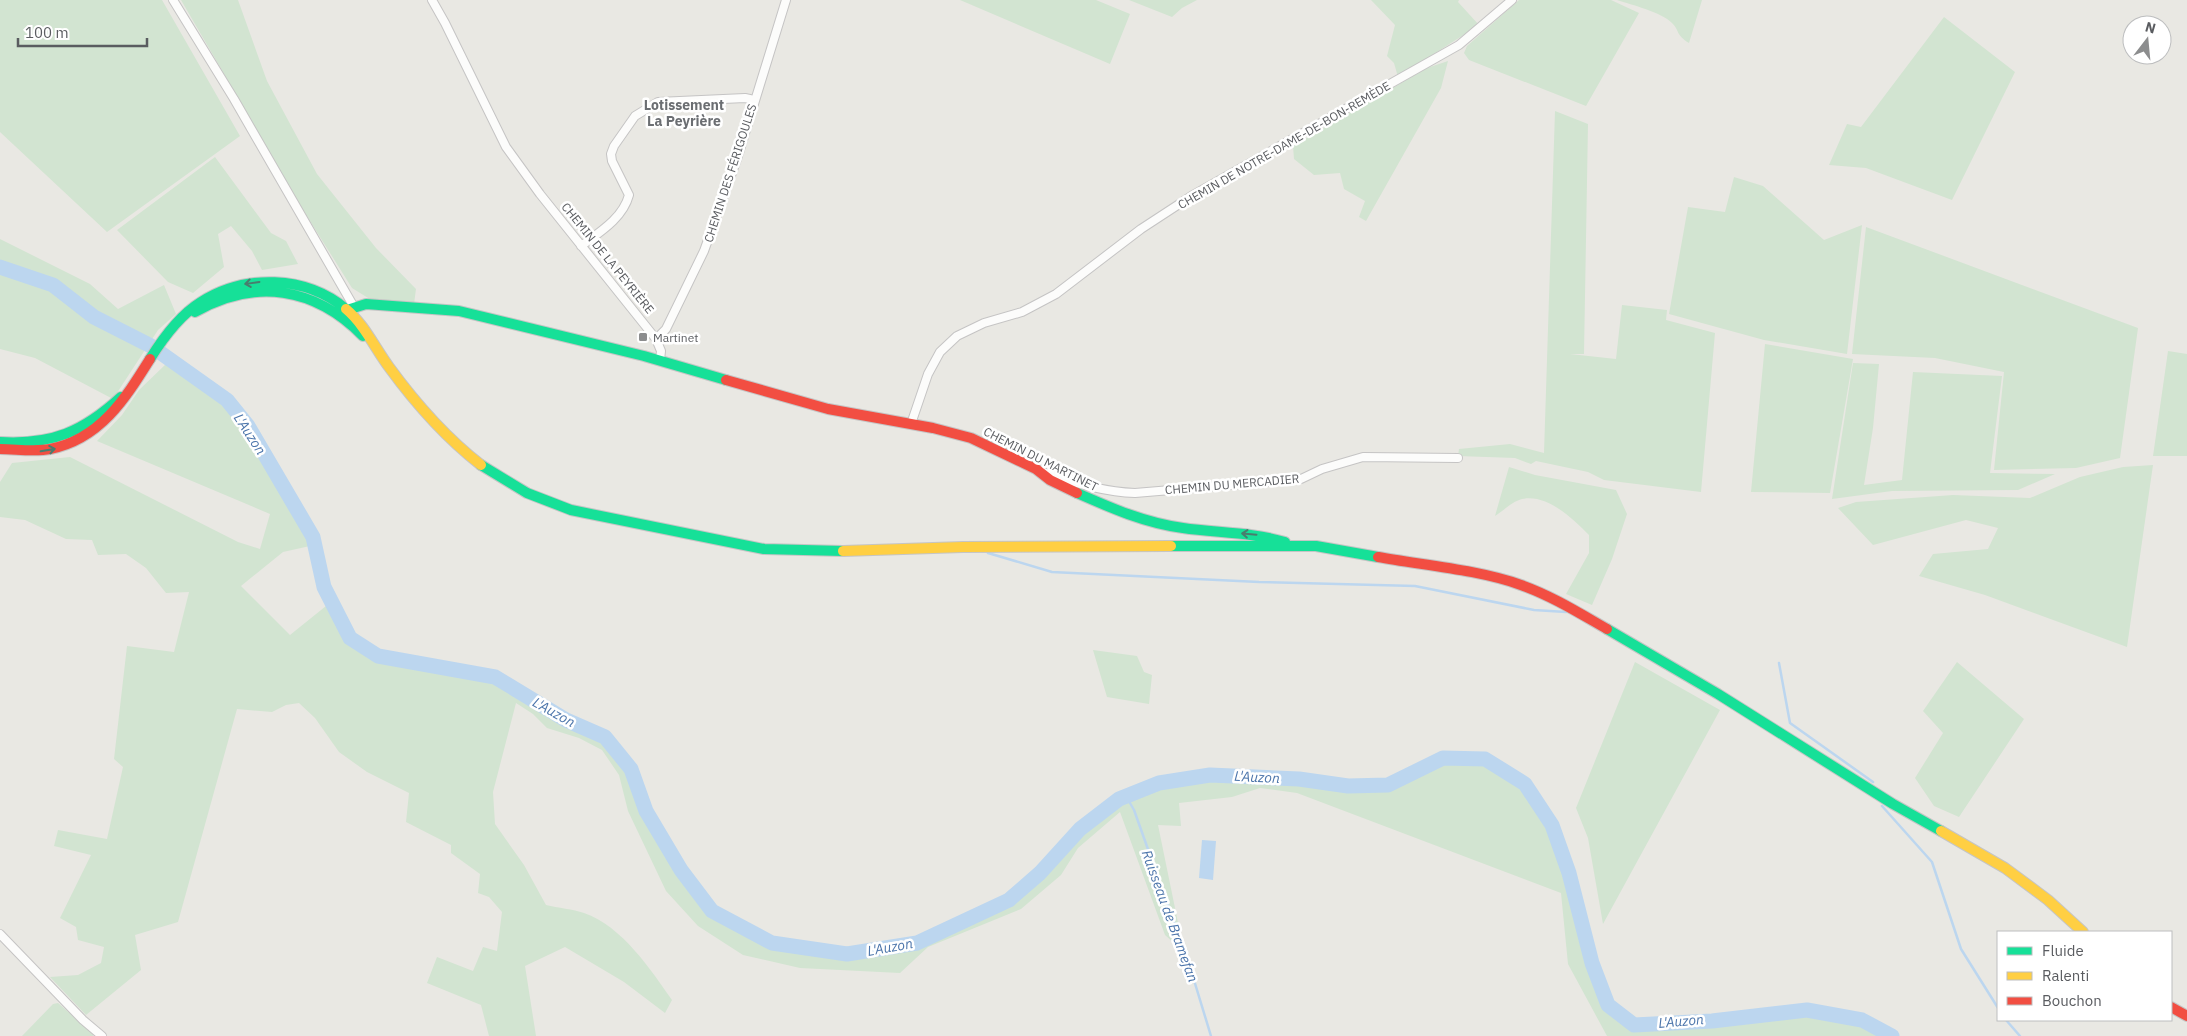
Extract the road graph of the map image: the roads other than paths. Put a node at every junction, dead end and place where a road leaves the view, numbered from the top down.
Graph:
1 (173, 0) edge
2 (432, 0) edge
3 (786, 0) edge
4 (1512, 0) edge
5 (754, 100) junction
6 (582, 246) junction
7 (349, 312) junction
8 (175, 325) junction
9 (656, 339) junction
10 (660, 360) junction
11 (138, 377) junction
12 (911, 424) junction
13 (0, 442) edge
14 (0, 449) edge
15 (1458, 458) dead end
16 (1036, 470) junction
17 (1296, 545) junction
18 (2082, 931) edge
19 (0, 934) edge
20 (2172, 1008) edge
21 (2187, 1016) edge
22 (102, 1036) edge

1 - 7 street
2 - 6 street, CHEMIN DE LA PEYRIÈRE
3 - 5 street, CHEMIN DES FÉRIGOULES
4 - 12 street, CHEMIN DE NOTRE-DAME-DE-BON-REMÈDE
5 - 6 street
5 - 9 street, CHEMIN DES FÉRIGOULES
6 - 9 street, CHEMIN DE LA PEYRIÈRE
7 - 8 main road
7 -> 8 main road
7 - 10 main road
7 - 17 main road
8 - 11 main road
9 - 10 street, CHEMIN DE LA PEYRIÈRE
10 - 12 main road, CHEMIN DU MARTINET
11 - 13 main road
14 -> 11 main road
12 - 16 main road, CHEMIN DU MARTINET
15 - 16 street, CHEMIN DU MERCADIER
17 -> 16 main road, CHEMIN DU MARTINET
17 - 18 main road
19 - 22 street
20 - 21 main road

